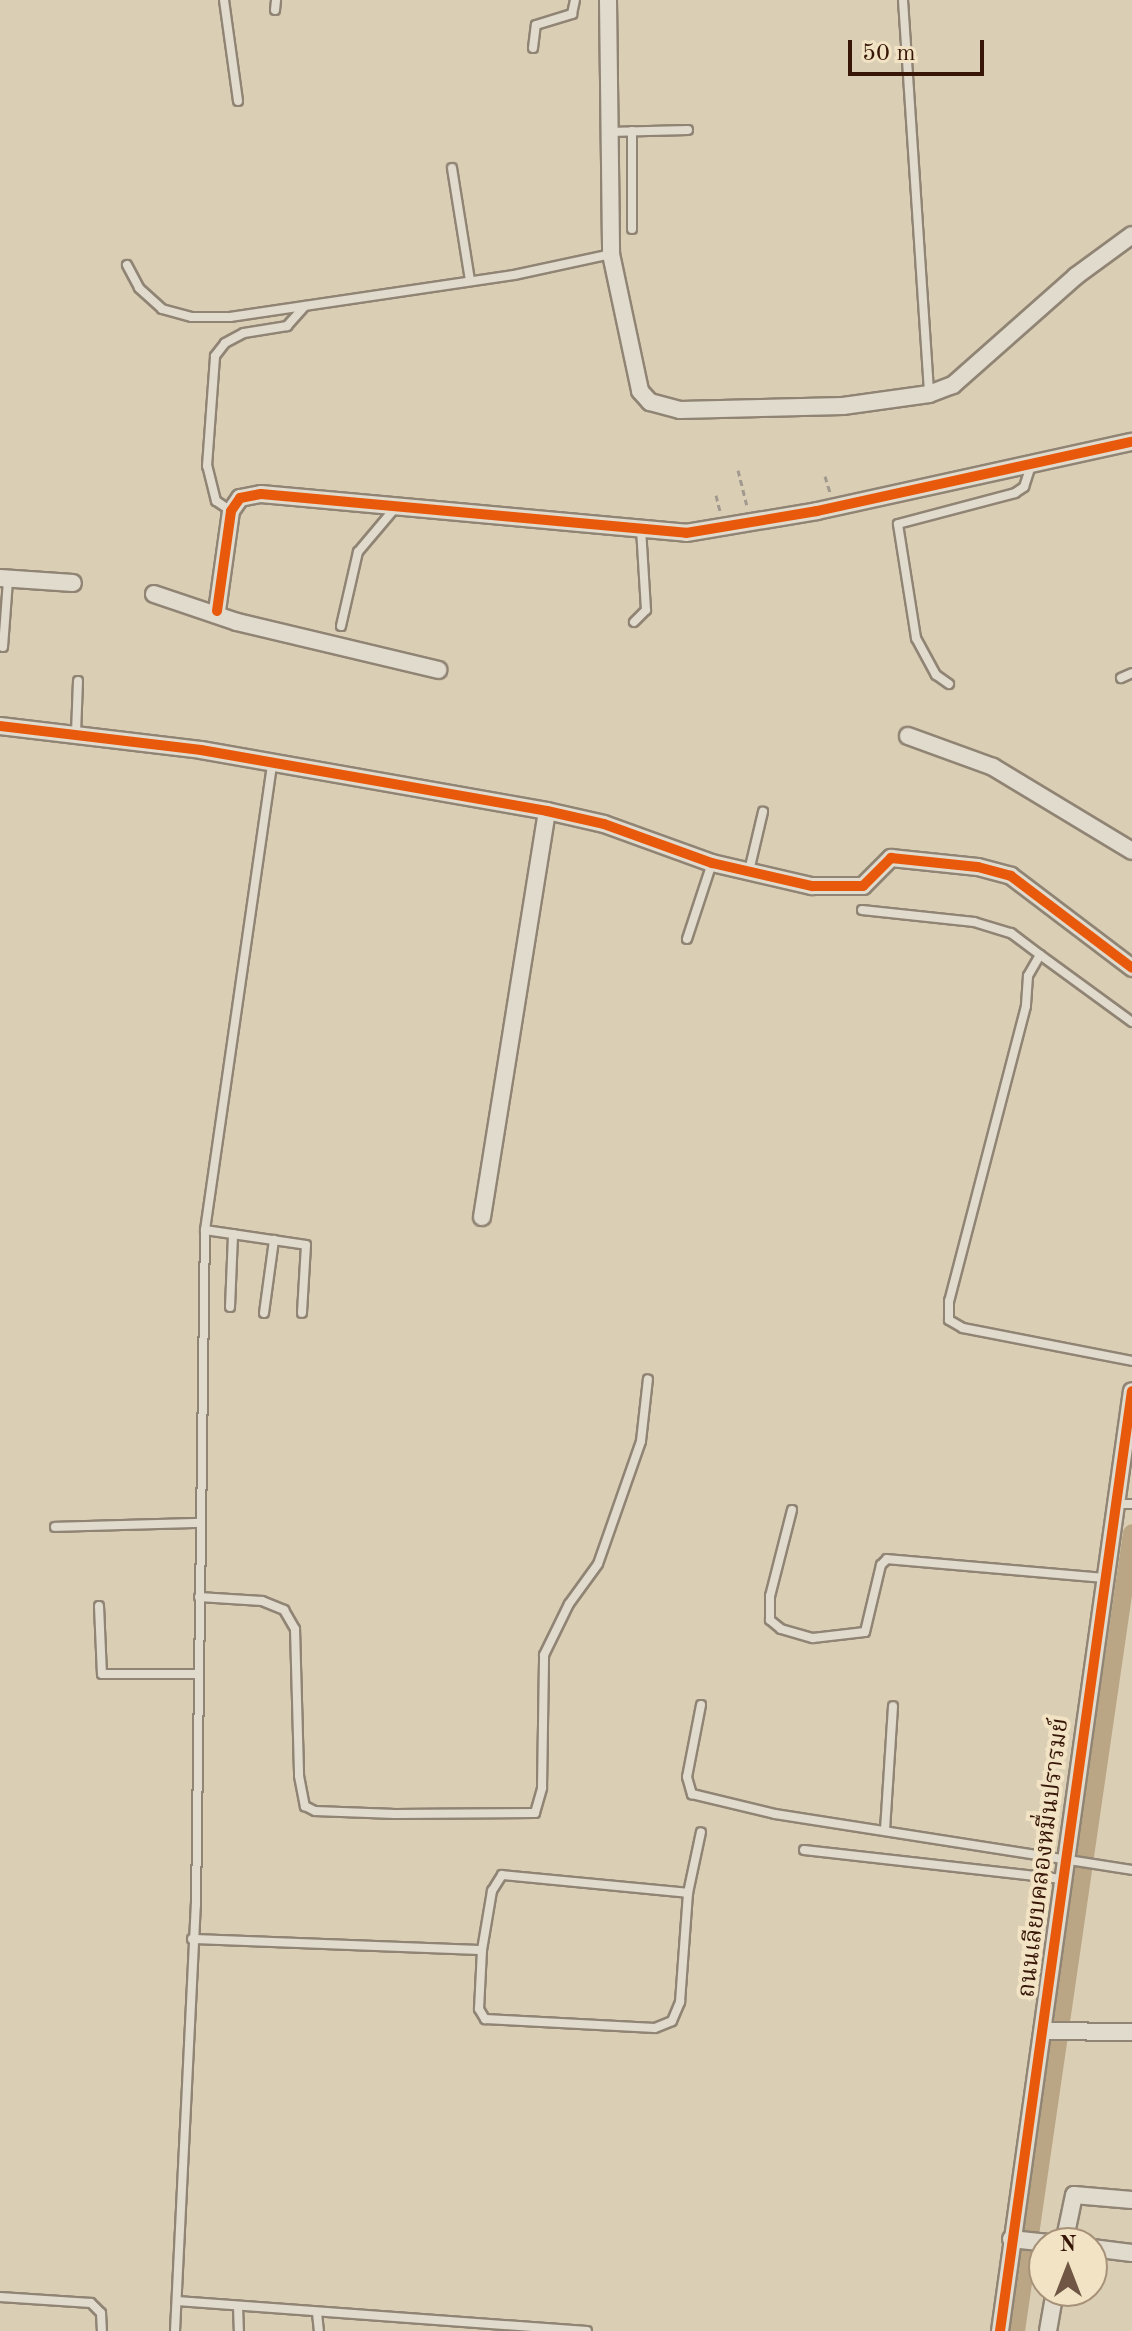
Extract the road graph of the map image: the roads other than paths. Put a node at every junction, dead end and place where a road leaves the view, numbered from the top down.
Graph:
1 (224, 0) edge
2 (575, 0) edge
3 (608, 0) edge
4 (903, 0) edge
5 (533, 48) dead end
6 (238, 101) dead end
7 (688, 130) dead end
8 (632, 131) junction
9 (609, 132) junction
10 (452, 168) dead end
11 (632, 229) dead end
12 (1132, 235) edge
13 (611, 254) junction
14 (127, 265) dead end
15 (470, 281) junction
16 (305, 306) junction
17 (929, 394) junction
18 (1132, 442) edge
19 (1032, 464) junction
20 (396, 507) junction
21 (231, 511) junction
22 (641, 529) junction
23 (4, 579) edge
24 (73, 583) dead end
25 (154, 594) dead end
26 (217, 611) junction
27 (634, 622) dead end
28 (341, 626) dead end
29 (3, 647) dead end
30 (438, 670) dead end
31 (1132, 673) edge
32 (1121, 678) dead end
33 (78, 681) dead end
34 (949, 684) dead end
35 (0, 726) edge
36 (76, 733) junction
37 (908, 736) dead end
38 (272, 766) junction
39 (547, 811) junction
40 (763, 812) dead end
41 (1132, 851) edge
42 (712, 863) junction
43 (749, 871) junction
44 (862, 910) dead end
45 (687, 939) dead end
46 (1040, 955) junction
47 (1132, 968) edge
48 (1132, 1022) edge
49 (482, 1217) dead end
50 (205, 1230) junction
51 (233, 1234) junction
52 (274, 1240) junction
53 (230, 1307) dead end
54 (264, 1313) dead end
55 (302, 1313) dead end
56 (1132, 1361) edge
57 (648, 1379) dead end
58 (1132, 1391) edge
59 (1113, 1503) junction
60 (1132, 1504) edge
61 (792, 1510) dead end
62 (199, 1523) junction
63 (55, 1527) dead end
64 (1107, 1578) junction
65 (199, 1597) junction
66 (99, 1606) dead end
67 (198, 1674) junction
68 (701, 1705) dead end
69 (893, 1706) dead end
70 (885, 1830) junction
71 (701, 1832) dead end
72 (804, 1850) dead end
73 (1066, 1859) junction
74 (1132, 1870) edge
75 (1064, 1879) junction
76 (688, 1893) junction
77 (192, 1939) junction
78 (482, 1950) junction
79 (1045, 2031) junction
80 (1132, 2032) edge
81 (1132, 2200) edge
82 (1067, 2227) edge
83 (1011, 2239) junction
84 (1028, 2241) edge
85 (1108, 2250) edge
86 (1132, 2253) edge
87 (0, 2297) edge
88 (177, 2301) junction
89 (238, 2306) junction
90 (1052, 2307) edge
91 (317, 2313) junction
92 (393, 2320) junction
93 (102, 2331) edge
94 (175, 2331) edge
95 (239, 2331) edge
96 (319, 2331) edge
97 (393, 2331) edge
98 (587, 2331) edge
99 (1000, 2331) edge
100 (1048, 2331) edge

1 - 6 lane
2 - 5 lane
3 - 9 street
4 - 17 lane
7 - 8 lane
8 - 9 lane
8 - 11 lane
9 - 13 street
10 - 15 lane
12 - 17 street
13 - 15 lane
13 - 17 street
14 - 16 lane
15 - 16 lane
16 - 21 lane
18 - 19 street
19 - 22 street
19 - 34 lane
20 - 21 street
20 - 22 street
20 - 28 lane
21 - 26 street
22 - 27 lane
23 - 24 street
23 - 29 lane
25 - 26 street
26 - 30 street
31 - 32 lane
33 - 36 lane
35 - 36 street
36 - 38 street
37 - 41 street
38 - 39 street
38 - 50 lane
39 - 42 street
39 - 49 street
40 - 43 lane
42 - 43 street
42 - 45 lane
43 - 47 street
44 - 46 lane
46 - 48 lane
46 - 56 lane
50 - 51 lane
50 - 62 lane
51 - 52 lane
51 - 53 lane
52 - 54 lane
52 - 55 lane
57 - 65 lane
58 - 59 street, ถนนเลียบคลองหมื่นปรารมย์
59 - 60 lane
59 - 64 street, ถนนเลียบคลองหมื่นปรารมย์
61 - 64 lane
62 - 63 lane
62 - 65 lane
64 - 73 street, ถนนเลียบคลองหมื่นปรารมย์
65 - 67 lane
66 - 67 lane
67 - 77 lane
68 - 70 lane
69 - 70 lane
70 - 73 lane
71 - 76 lane
72 - 75 lane
73 - 74 lane
73 - 75 street, ถนนเลียบคลองหมื่นปรารมย์
75 - 79 street, ถนนเลียบคลองหมื่นปรารมย์
76 - 78 lane
76 - 78 lane
77 - 78 lane
77 - 88 lane
79 - 80 street
79 - 83 street, ถนนเลียบคลองหมื่นปรารมย์
81 - 82 street
83 - 84 street
83 - 99 street, ถนนเลียบคลองหมื่นปรารมย์
85 - 86 street
87 - 93 lane
88 - 89 lane
88 - 94 lane
89 - 91 lane
89 - 95 lane
90 - 100 street
91 - 92 lane
91 - 96 lane
92 - 97 lane
92 - 98 lane

